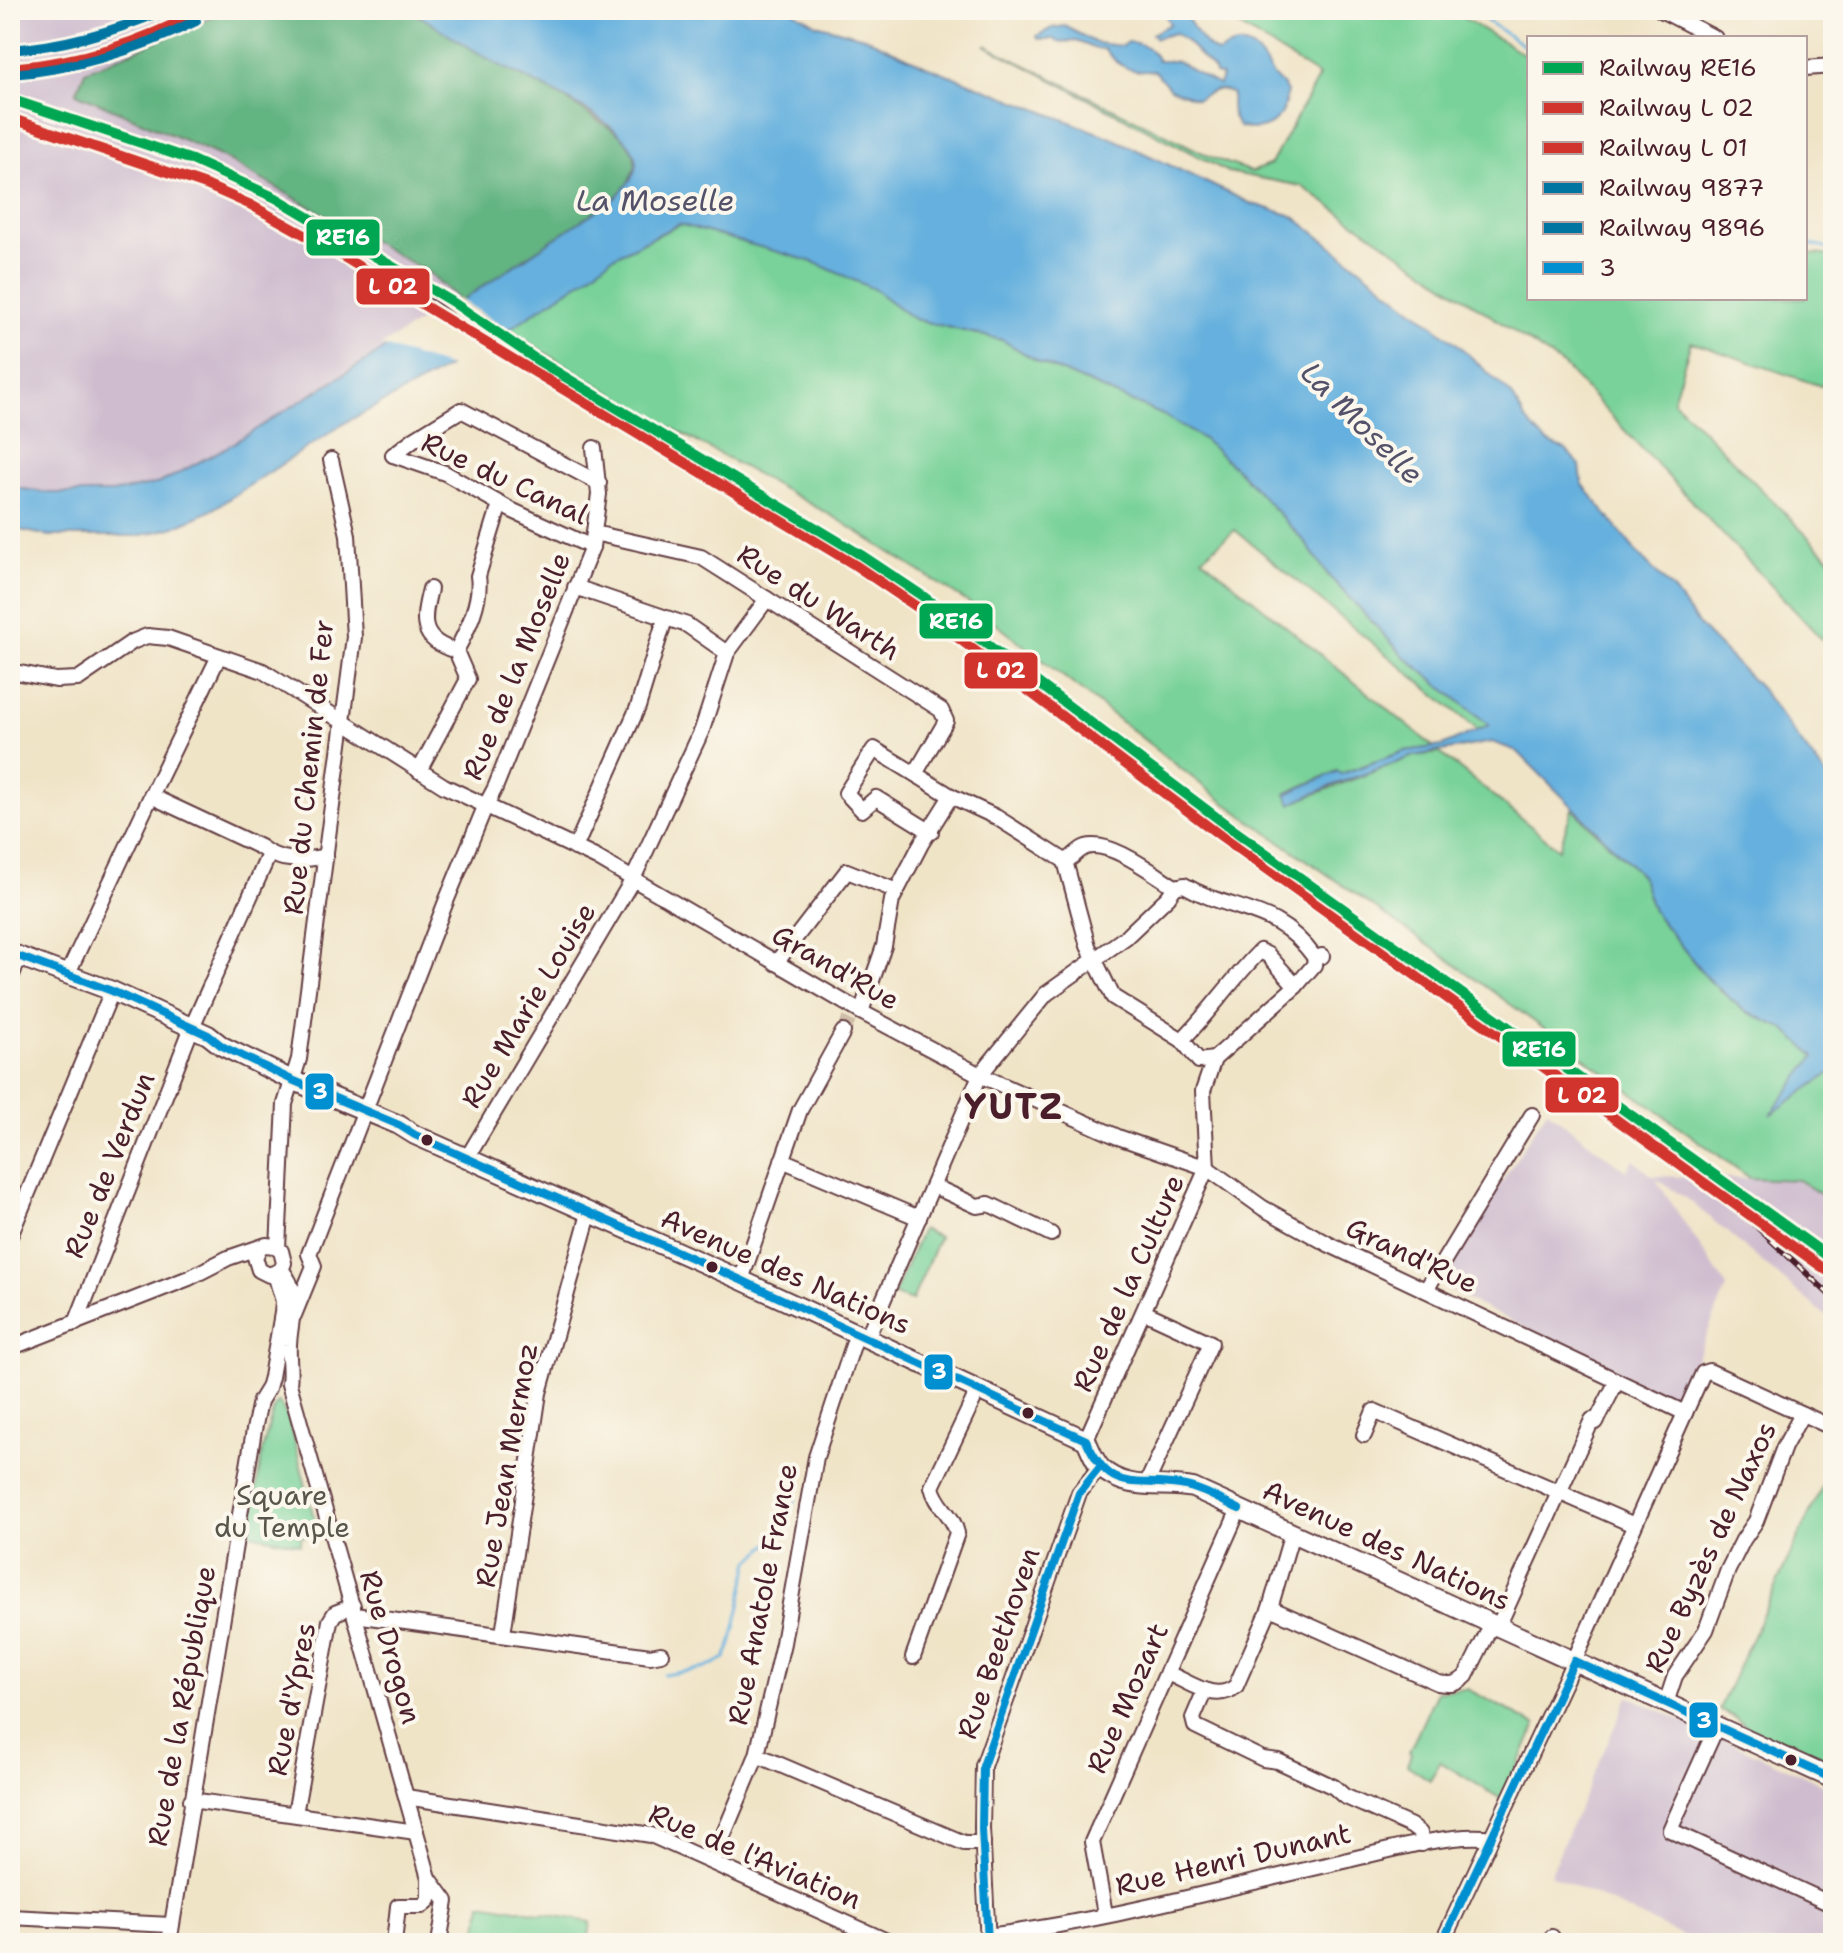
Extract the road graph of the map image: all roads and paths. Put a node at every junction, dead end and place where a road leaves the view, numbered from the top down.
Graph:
1 (1661, 10) edge
2 (1711, 36) edge
3 (1833, 66) edge
4 (1807, 68) edge
5 (594, 448) dead end
6 (331, 460) dead end
7 (599, 483) junction
8 (500, 504) junction
9 (593, 540) junction
10 (575, 587) junction
11 (430, 589) dead end
12 (767, 599) junction
13 (665, 619) junction
14 (456, 651) junction
15 (727, 653) junction
16 (219, 656) junction
17 (10, 671) edge
18 (343, 723) junction
19 (419, 771) junction
20 (915, 774) junction
21 (151, 796) junction
22 (951, 796) junction
23 (485, 807) junction
24 (931, 832) junction
25 (575, 848) junction
26 (269, 854) junction
27 (326, 856) junction
28 (1065, 861) junction
29 (633, 879) junction
30 (1179, 886) junction
31 (897, 891) junction
32 (15, 955) edge
33 (1094, 961) junction
34 (776, 963) junction
35 (68, 973) junction
36 (10, 980) edge
37 (1296, 986) junction
38 (112, 991) junction
39 (855, 1013) junction
40 (192, 1027) junction
41 (843, 1032) tunnel mouth
42 (1182, 1040) junction
43 (1214, 1059) junction
44 (980, 1075) junction
45 (292, 1080) junction
46 (364, 1110) junction
47 (1532, 1115) dead end
48 (467, 1158) junction
49 (782, 1160) junction
50 (1207, 1168) junction
51 (933, 1186) junction
52 (589, 1214) junction
53 (919, 1218) junction
54 (1051, 1234) dead end
55 (10, 1236) edge
56 (259, 1249) junction
57 (309, 1254) junction
58 (280, 1263) junction
59 (215, 1266) junction
60 (255, 1266) junction
61 (741, 1280) junction
62 (1426, 1290) junction
63 (1144, 1312) junction
64 (294, 1315) junction
65 (76, 1323) junction
66 (862, 1336) junction
67 (10, 1348) edge
68 (1617, 1381) junction
69 (280, 1383) junction
70 (978, 1390) junction
71 (1685, 1413) junction
72 (1802, 1414) junction
73 (1833, 1428) edge
74 (1364, 1435) dead end
75 (1086, 1440) junction
76 (1100, 1467) junction
77 (1146, 1485) junction
78 (1558, 1492) junction
79 (1239, 1509) junction
80 (1634, 1525) junction
81 (1292, 1533) junction
82 (1270, 1608) junction
83 (354, 1610) junction
84 (1495, 1626) junction
85 (503, 1634) junction
86 (661, 1654) dead end
87 (913, 1657) dead end
88 (1574, 1661) junction
89 (1167, 1673) junction
90 (1205, 1690) junction
91 (1666, 1703) junction
92 (1717, 1726) junction
93 (757, 1755) junction
94 (1833, 1779) edge
95 (406, 1797) junction
96 (191, 1800) junction
97 (295, 1814) junction
98 (416, 1832) junction
99 (1491, 1838) junction
100 (983, 1843) junction
101 (1422, 1844) junction
102 (712, 1862) junction
103 (429, 1878) junction
104 (1833, 1905) edge
105 (1105, 1914) junction
106 (10, 1917) edge
107 (171, 1925) junction
108 (988, 1939) edge
109 (169, 1943) edge
110 (394, 1943) edge
111 (439, 1943) edge
112 (891, 1943) edge
113 (1442, 1943) edge

1 - 2 street
3 - 4 street
5 - 7 street, Rue de la Moselle
6 - 18 street, Rue du Chemin de Fer
7 - 8 street, Rue du Canal
7 - 9 street, Rue de la Moselle
8 - 9 street, Rue du Canal
8 - 14 street
9 - 10 street, Rue de la Moselle
9 - 12 street, Rue du Warth
10 - 13 street
10 - 23 street, Rue de la Moselle
11 - 14 street
12 - 15 street, Rue Marie Louise
12 - 20 street, Rue du Warth
13 - 15 street
13 - 25 street
14 - 19 street
15 - 29 street, Rue Marie Louise
16 - 17 street, Grand'Rue
16 - 18 street, Grand'Rue
16 - 21 street
18 - 19 street, Grand'Rue
18 - 27 street, Rue du Chemin de Fer
19 - 23 street, Grand'Rue
20 - 22 street
20 - 24 street
21 - 26 street
21 - 35 street
22 - 24 street
22 - 28 street
23 - 25 street, Grand'Rue
23 - 46 street, Rue de la Moselle
24 - 31 street
25 - 29 street, Grand'Rue
26 - 27 street
26 - 40 street, Rue de Verdun
27 - 45 street, Rue du Chemin de Fer
28 - 30 street
28 - 33 street
29 - 34 street, Grand'Rue
29 - 48 street, Rue Marie Louise
30 - 33 street, Rue Anatole France
30 - 37 street
31 - 34 street
31 - 39 street
32 - 35 main road, Avenue des Nations
32 - 36 street
33 - 42 street
33 - 44 street, Rue Anatole France
34 - 39 street, Grand'Rue
35 - 38 main road, Avenue des Nations
37 - 42 street
37 - 43 street
38 - 40 main road, Avenue des Nations
38 - 55 street
39 - 44 street, Grand'Rue
40 - 45 main road, Avenue des Nations
40 - 65 street, Rue de Verdun
41 - 49 street
42 - 43 street
43 - 50 street, Rue de la Culture
44 - 50 street, Grand'Rue
44 - 51 street, Rue Anatole France
45 - 46 main road, Avenue des Nations
45 - 58 street, Rue du Chemin de Fer
46 - 48 main road, Avenue des Nations
46 - 57 street, Rue de la République
47 - 62 street
48 - 52 main road, Avenue des Nations
49 - 53 street
49 - 61 street
50 - 62 street, Grand'Rue
50 - 63 street, Rue de la Culture
51 - 53 street, Rue Anatole France
51 - 54 street
52 - 61 main road, Avenue des Nations
52 - 85 street, Rue Jean Mermoz
53 - 66 street, Rue Anatole France
56 - 58 street
56 - 59 street
56 - 60 street
57 - 58 street
57 - 64 street, Rue de la République
58 - 60 street
58 - 64 street, Rue de la République
58 - 69 street, Rue de la République
59 - 60 street
59 - 65 street
61 - 66 main road, Avenue des Nations
62 - 68 street, Grand'Rue
63 - 75 street, Rue de la Culture
63 - 77 street
64 - 69 street, Rue de la République
65 - 67 street
66 - 70 main road, Avenue des Nations
66 - 93 street, Rue Anatole France
68 - 71 street, Grand'Rue
68 - 78 street
69 - 83 street, Rue Drogon
69 - 96 street, Rue de la République
70 - 75 main road, Avenue des Nations
70 - 87 street
71 - 72 street
71 - 80 street
72 - 73 street
72 - 91 street, Rue Byzès de Naxos
74 - 78 street
75 - 76 main road
76 - 77 main road, Avenue des Nations
76 - 100 street, Rue Beethoven
77 - 79 main road, Avenue des Nations
78 - 80 street
78 - 84 street
79 - 81 main road, Avenue des Nations
79 - 89 street, Rue Mozart
80 - 88 street
81 - 82 street
81 - 84 main road, Avenue des Nations
82 - 84 street
82 - 90 street
83 - 85 street
83 - 95 street, Rue Drogon
83 - 97 street, Rue d'Ypres
84 - 88 main road, Avenue des Nations
85 - 86 street
88 - 91 main road, Avenue des Nations
88 - 99 street
89 - 90 street
89 - 105 street, Rue Mozart
90 - 101 street
91 - 92 main road, Avenue des Nations
92 - 94 main road, Avenue des Nations
92 - 104 street
93 - 100 street
93 - 102 street, Rue Anatole France
95 - 98 street, Rue Drogon
95 - 102 street, Rue de l'Aviation
96 - 97 street
96 - 107 street, Rue de la République
97 - 98 street
98 - 103 street, Rue Drogon
99 - 101 street, Rue Henri Dunant
99 - 113 street
100 - 108 street, Rue Beethoven
101 - 105 street, Rue Henri Dunant
102 - 112 street, Rue de l'Aviation
103 - 110 street
103 - 111 street, Rue Drogon
105 - 108 street, Rue Henri Dunant
106 - 107 street
107 - 109 street, Rue de la République

